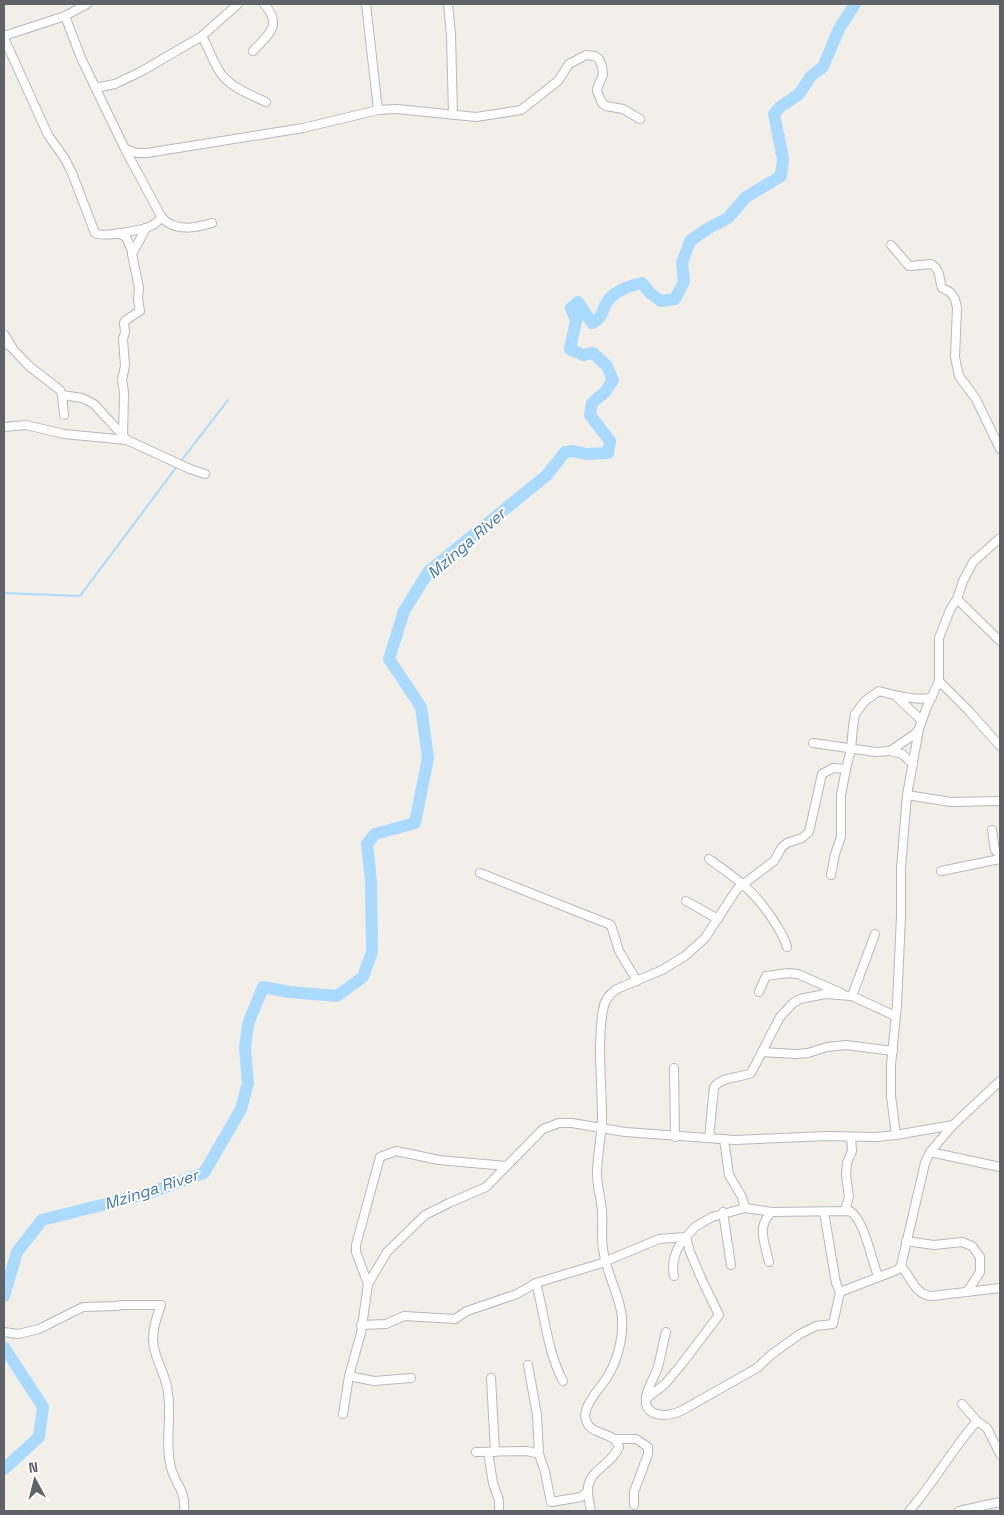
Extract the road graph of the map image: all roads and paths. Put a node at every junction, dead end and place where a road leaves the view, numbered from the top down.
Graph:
1 (88, 4) edge
2 (238, 4) edge
3 (264, 4) edge
4 (366, 4) edge
5 (448, 4) edge
6 (65, 16) junction
7 (202, 36) junction
8 (4, 37) edge
9 (253, 51) dead end
10 (95, 87) junction
11 (266, 102) dead end
12 (378, 110) junction
13 (453, 115) junction
14 (640, 119) dead end
15 (125, 149) junction
16 (162, 217) junction
17 (212, 223) dead end
18 (146, 228) junction
19 (118, 233) junction
20 (891, 245) dead end
21 (132, 251) junction
22 (4, 334) edge
23 (4, 343) edge
24 (15, 351) junction
25 (62, 395) junction
26 (64, 415) dead end
27 (4, 427) edge
28 (125, 439) junction
29 (1000, 449) edge
30 (204, 474) dead end
31 (1000, 538) edge
32 (956, 599) junction
33 (1000, 641) edge
34 (939, 681) junction
35 (896, 696) junction
36 (932, 697) junction
37 (912, 712) junction
38 (921, 720) junction
39 (917, 732) junction
40 (813, 743) dead end
41 (1000, 746) edge
42 (851, 749) junction
43 (890, 751) junction
44 (913, 764) junction
45 (846, 769) junction
46 (906, 795) junction
47 (1000, 801) edge
48 (992, 830) dead end
49 (1000, 854) edge
50 (709, 859) dead end
51 (1000, 859) edge
52 (941, 870) dead end
53 (480, 873) dead end
54 (831, 875) dead end
55 (742, 883) junction
56 (686, 902) dead end
57 (718, 919) junction
58 (875, 934) dead end
59 (788, 947) dead end
60 (637, 981) junction
61 (759, 992) dead end
62 (850, 996) junction
63 (895, 1016) junction
64 (893, 1051) junction
65 (762, 1052) junction
66 (674, 1068) dead end
67 (1000, 1081) edge
68 (953, 1125) junction
69 (602, 1129) junction
70 (896, 1135) junction
71 (675, 1136) junction
72 (851, 1137) junction
73 (709, 1138) junction
74 (724, 1139) junction
75 (930, 1152) junction
76 (506, 1166) junction
77 (1000, 1167) edge
78 (745, 1208) junction
79 (845, 1210) junction
80 (723, 1212) junction
81 (772, 1212) junction
82 (824, 1212) junction
83 (686, 1237) junction
84 (906, 1242) junction
85 (605, 1261) junction
86 (769, 1262) dead end
87 (731, 1265) dead end
88 (901, 1266) junction
89 (674, 1276) dead end
90 (878, 1276) junction
91 (536, 1283) junction
92 (368, 1284) junction
93 (1000, 1288) edge
94 (840, 1292) junction
95 (967, 1292) junction
96 (361, 1325) junction
97 (4, 1332) edge
98 (666, 1332) dead end
99 (528, 1365) dead end
100 (349, 1376) junction
101 (411, 1378) dead end
102 (491, 1378) dead end
103 (563, 1381) dead end
104 (646, 1398) junction
105 (962, 1404) dead end
106 (342, 1414) dead end
107 (978, 1421) junction
108 (615, 1440) junction
109 (476, 1452) dead end
110 (491, 1452) junction
111 (539, 1454) junction
112 (1000, 1454) edge
113 (588, 1491) junction
114 (1000, 1502) edge
115 (634, 1505) dead end
116 (184, 1511) edge
117 (499, 1511) edge
118 (591, 1511) edge
119 (909, 1511) edge
120 (959, 1511) edge

1 - 6 street
2 - 7 street
3 - 9 street
4 - 12 street
5 - 13 street
6 - 8 street
6 - 10 street
7 - 10 street
7 - 11 street
8 - 19 street
10 - 15 street
12 - 13 street
12 - 15 street
13 - 14 street
15 - 16 street
16 - 17 street
16 - 18 street
18 - 19 street
18 - 21 street
19 - 21 street
20 - 29 street
21 - 28 street
22 - 24 street
23 - 24 street
24 - 25 street
25 - 26 street
25 - 28 street
27 - 28 street
28 - 30 street
31 - 32 street
32 - 33 street
32 - 34 street
34 - 36 street
34 - 41 street
35 - 36 street
35 - 37 street
35 - 42 street
36 - 38 street
37 - 38 street
37 - 39 street
38 - 39 street
39 - 43 street
39 - 44 street
40 - 42 street
42 - 43 street
42 - 45 street
43 - 44 street
44 - 46 street
45 - 54 street
45 - 55 street
46 - 47 street
46 - 63 street
48 - 49 street
50 - 55 street
51 - 52 street
53 - 60 street
55 - 57 street
55 - 59 street
56 - 57 street
57 - 60 street
58 - 62 street
60 - 69 street
61 - 62 street
62 - 63 street
62 - 65 street
63 - 64 street
64 - 65 street
64 - 70 street
65 - 73 street
66 - 71 street
67 - 68 street
68 - 70 street
68 - 75 street
69 - 71 street
69 - 76 street
69 - 85 street
70 - 72 street
71 - 73 street
72 - 74 street
72 - 79 street
73 - 74 street
74 - 78 street
75 - 77 street
75 - 84 street
76 - 92 street
76 - 92 street
78 - 80 street
78 - 81 street
79 - 82 street
79 - 90 street
80 - 83 street
80 - 87 street
81 - 82 street
81 - 86 street
82 - 94 street
83 - 85 street
83 - 89 street
83 - 104 street
84 - 88 street
84 - 95 street
85 - 91 street
85 - 108 street
88 - 90 street
88 - 95 street
90 - 94 street
91 - 96 street
91 - 103 street
92 - 96 street
93 - 95 street
94 - 104 street
96 - 100 street
97 - 116 street
98 - 104 street
99 - 111 street
100 - 101 street
100 - 106 street
102 - 110 street
105 - 107 street
107 - 112 street
107 - 119 street
108 - 113 street
108 - 115 street
109 - 110 street
110 - 111 street
110 - 117 street
111 - 113 street
113 - 118 street
114 - 120 street

